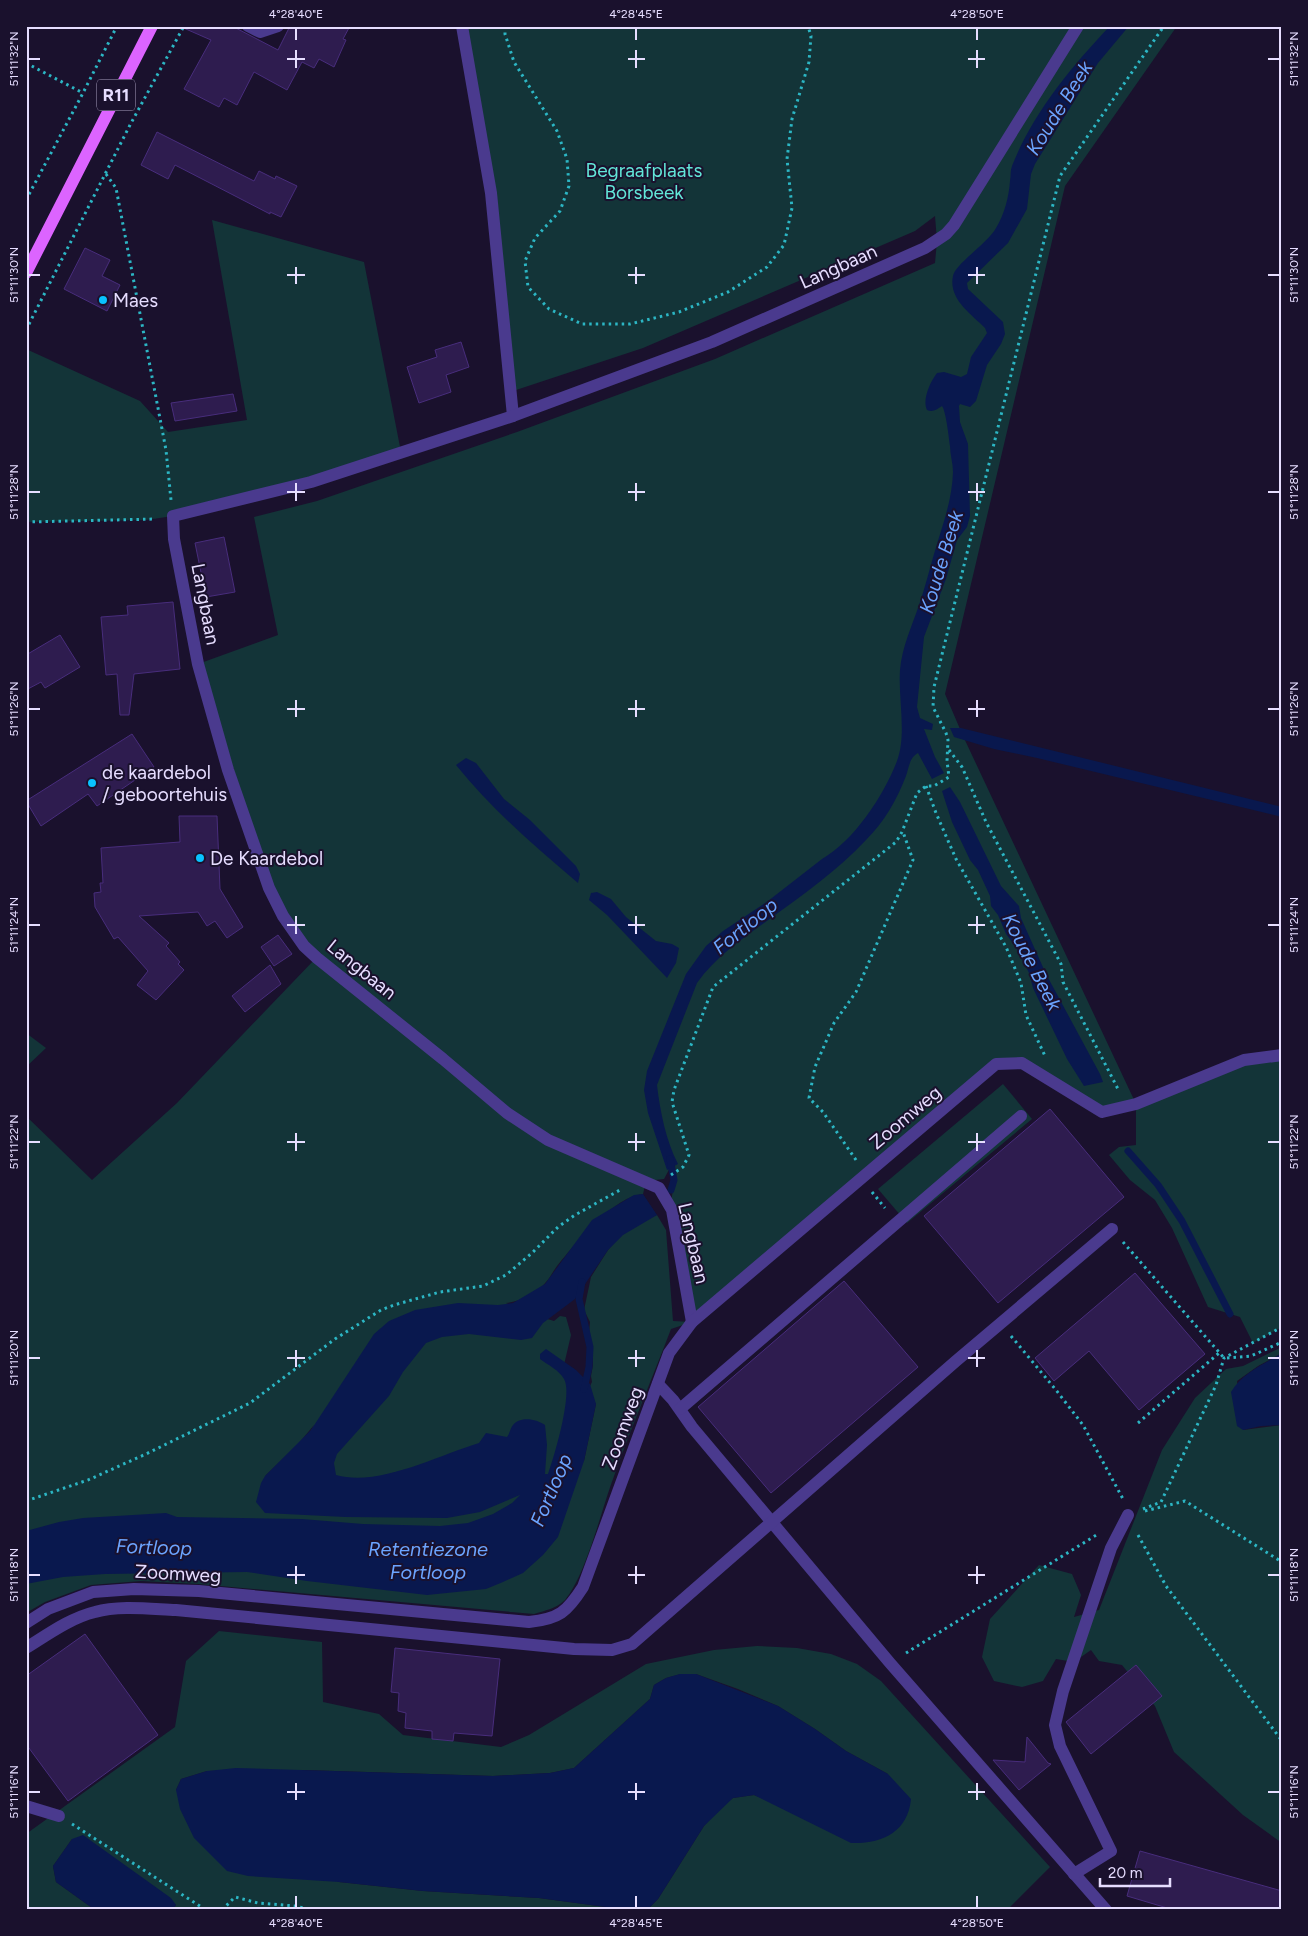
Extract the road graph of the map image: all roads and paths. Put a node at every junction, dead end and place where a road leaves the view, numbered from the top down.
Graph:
1 (117, 26) edge
2 (152, 26) edge
3 (184, 26) edge
4 (248, 26) edge
5 (278, 26) edge
6 (462, 26) edge
7 (505, 26) edge
8 (808, 26) edge
9 (1078, 26) edge
10 (1164, 26) edge
11 (26, 62) edge
12 (84, 93) junction
13 (106, 174) junction
14 (26, 200) edge
15 (26, 273) edge
16 (26, 330) edge
17 (513, 416) junction
18 (173, 516) junction
19 (26, 522) edge
20 (948, 749) junction
21 (926, 786) junction
22 (902, 832) junction
23 (1282, 1055) edge
24 (1060, 1086) junction
25 (1127, 1106) junction
26 (1021, 1116) dead end
27 (680, 1169) dead end
28 (863, 1177) junction
29 (646, 1181) junction
30 (897, 1222) junction
31 (1112, 1229) joint
32 (692, 1322) junction
33 (1000, 1324) junction
34 (1282, 1327) edge
35 (1282, 1342) edge
36 (1219, 1353) junction
37 (1224, 1358) junction
38 (658, 1384) junction
39 (680, 1409) junction
40 (1138, 1423) dead end
41 (26, 1502) edge
42 (1128, 1515) junction
43 (772, 1522) junction
44 (1102, 1531) dead end
45 (1282, 1562) edge
46 (26, 1623) edge
47 (26, 1648) edge
48 (890, 1663) junction
49 (1282, 1741) edge
50 (26, 1806) edge
51 (59, 1816) joint
52 (1074, 1874) junction
53 (206, 1910) edge
54 (222, 1910) edge
55 (313, 1910) edge
56 (1106, 1910) edge

1 - 12 path
2 - 15 main road, R11
3 - 13 path
4 - 5 street
6 - 17 street
7 - 8 path
9 - 17 street, Langbaan
10 - 20 path
11 - 12 path
12 - 14 path
13 - 16 path
13 - 18 path
17 - 18 street, Langbaan
18 - 19 path
18 - 29 street, Langbaan
20 - 21 path
20 - 25 path
21 - 22 path
21 - 24 path
22 - 27 path
22 - 28 path
23 - 25 street, Zoomweg
24 - 25 street, Zoomweg
24 - 28 street, Zoomweg
26 - 30 street
28 - 30 path
28 - 32 street, Zoomweg
29 - 32 street, Langbaan
29 - 41 path
30 - 39 street
31 - 33 street
31 - 36 path
32 - 38 street, Zoomweg
33 - 42 path
33 - 43 street
34 - 37 path
35 - 37 path
36 - 37 path
36 - 40 path
37 - 42 path
38 - 39 street
38 - 46 street, Zoomweg
39 - 43 street
42 - 45 path
42 - 49 path
42 - 52 street
43 - 47 street
43 - 48 street
44 - 48 path
48 - 52 street
50 - 51 street
51 - 53 path
52 - 56 street
54 - 55 path

